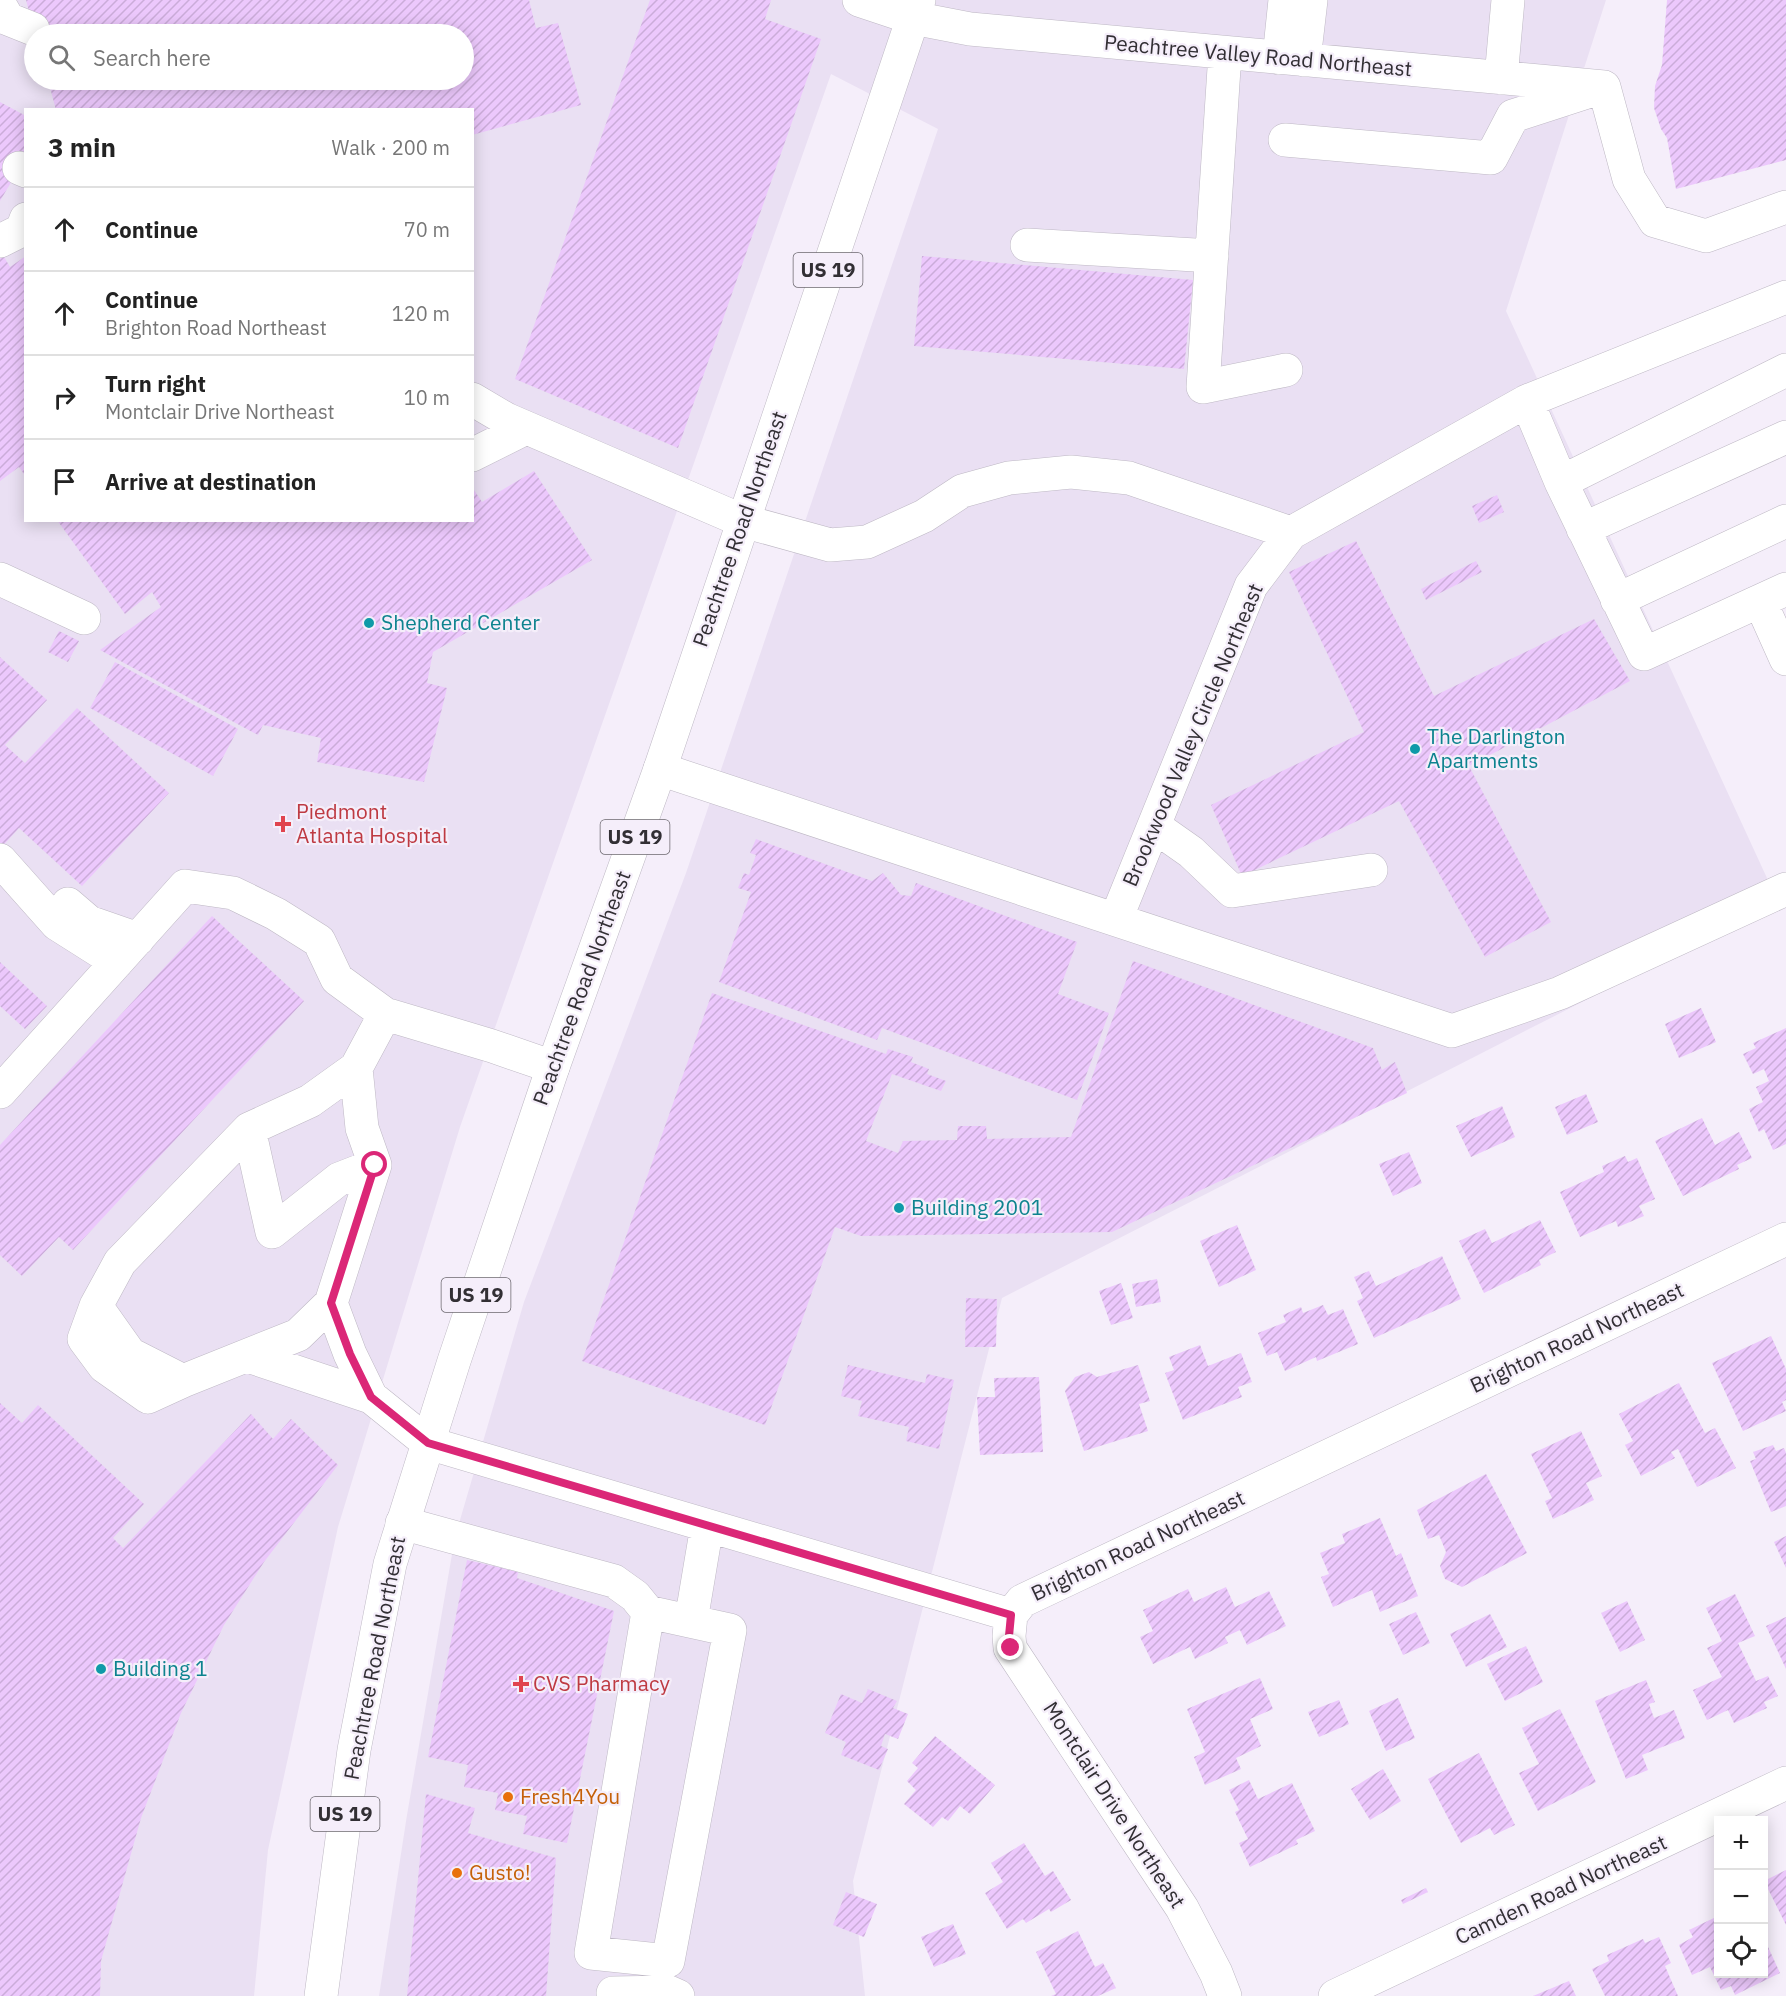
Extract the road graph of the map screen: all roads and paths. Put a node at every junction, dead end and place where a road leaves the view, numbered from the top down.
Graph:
1 (860, 0) edge
2 (1285, 0) edge
3 (1311, 0) edge
4 (1508, 0) edge
5 (0, 5) edge
6 (916, 9) edge
7 (24, 25) edge
8 (1226, 53) junction
9 (1291, 59) junction
10 (1501, 78) junction
11 (1604, 87) junction
12 (1285, 140) dead end
13 (1786, 207) edge
14 (24, 224) edge
15 (0, 241) edge
16 (1027, 245) dead end
17 (1212, 256) junction
18 (1786, 297) edge
19 (1286, 370) dead end
20 (1786, 370) edge
21 (474, 400) edge
22 (1527, 401) junction
23 (526, 428) junction
24 (1786, 437) edge
25 (474, 454) edge
26 (1561, 482) junction
27 (1786, 521) edge
28 (743, 522) junction
29 (1583, 529) junction
30 (1291, 533) junction
31 (0, 579) edge
32 (1773, 595) edge
33 (1617, 600) junction
34 (84, 618) dead end
35 (1786, 659) edge
36 (660, 769) junction
37 (1154, 826) junction
38 (0, 860) edge
39 (1371, 870) dead end
40 (1786, 889) edge
41 (1116, 919) junction
42 (127, 951) junction
43 (385, 1014) junction
44 (553, 1067) junction
45 (356, 1068) junction
46 (6, 1072) edge
47 (310, 1101) junction
48 (362, 1128) junction
49 (249, 1129) junction
50 (375, 1165) junction
51 (1786, 1239) edge
52 (331, 1303) junction
53 (248, 1356) junction
54 (371, 1397) junction
55 (428, 1443) junction
56 (402, 1523) junction
57 (707, 1526) junction
58 (648, 1612) junction
59 (1011, 1615) junction
60 (691, 1621) junction
61 (1786, 1783) edge
62 (613, 1993) dead end
63 (321, 1996) edge
64 (678, 1996) edge
65 (1225, 1996) edge
66 (1335, 1996) edge

1 - 6 main road, Peachtree Valley Road Northeast
2 - 9 main road
3 - 9 main road
4 - 10 main road
5 - 7 main road
6 - 8 main road, Peachtree Valley Road Northeast
6 - 28 main road, Peachtree Road Northeast / US 19
8 - 9 main road, Peachtree Valley Road Northeast
8 - 17 main road
9 - 10 main road, Peachtree Valley Road Northeast
10 - 11 main road, Peachtree Valley Road Northeast
11 - 12 main road
11 - 13 main road
14 - 15 main road
16 - 17 main road
17 - 19 main road
18 - 22 main road, Brookwood Valley Circle Northeast
20 - 26 main road
21 - 23 main road
22 - 26 main road
22 - 30 main road, Brookwood Valley Circle Northeast
23 - 25 main road
23 - 28 main road
24 - 29 main road
26 - 29 main road
27 - 33 main road
28 - 30 main road
28 - 36 main road, Peachtree Road Northeast / US 19
29 - 33 main road
30 - 37 main road, Brookwood Valley Circle Northeast
31 - 34 main road
32 - 33 main road
32 - 35 main road
36 - 41 main road
36 - 44 main road, Peachtree Road Northeast / US 19
37 - 39 main road
37 - 41 main road, Brookwood Valley Circle Northeast
38 - 42 main road
40 - 41 main road
42 - 43 main road
42 - 46 main road
43 - 44 main road
43 - 45 main road
44 - 55 main road, Peachtree Road Northeast / US 19
45 - 47 main road
45 - 48 main road
47 - 48 main road
47 - 49 main road
48 - 50 main road
49 - 50 main road
49 - 53 main road
50 - 52 main road
51 - 59 main road, Brighton Road Northeast
52 - 53 main road
52 - 54 main road
53 - 54 main road
54 - 55 main road
55 - 56 main road, Peachtree Road Northeast / US 19
55 - 57 main road, Brighton Road Northeast
56 - 58 main road
56 - 63 main road, Peachtree Road Northeast / US 19
57 - 59 main road, Brighton Road Northeast
57 - 60 main road
58 - 60 main road
58 - 60 main road
59 - 65 main road, Montclair Drive Northeast
61 - 66 main road, Camden Road Northeast
62 - 64 main road

